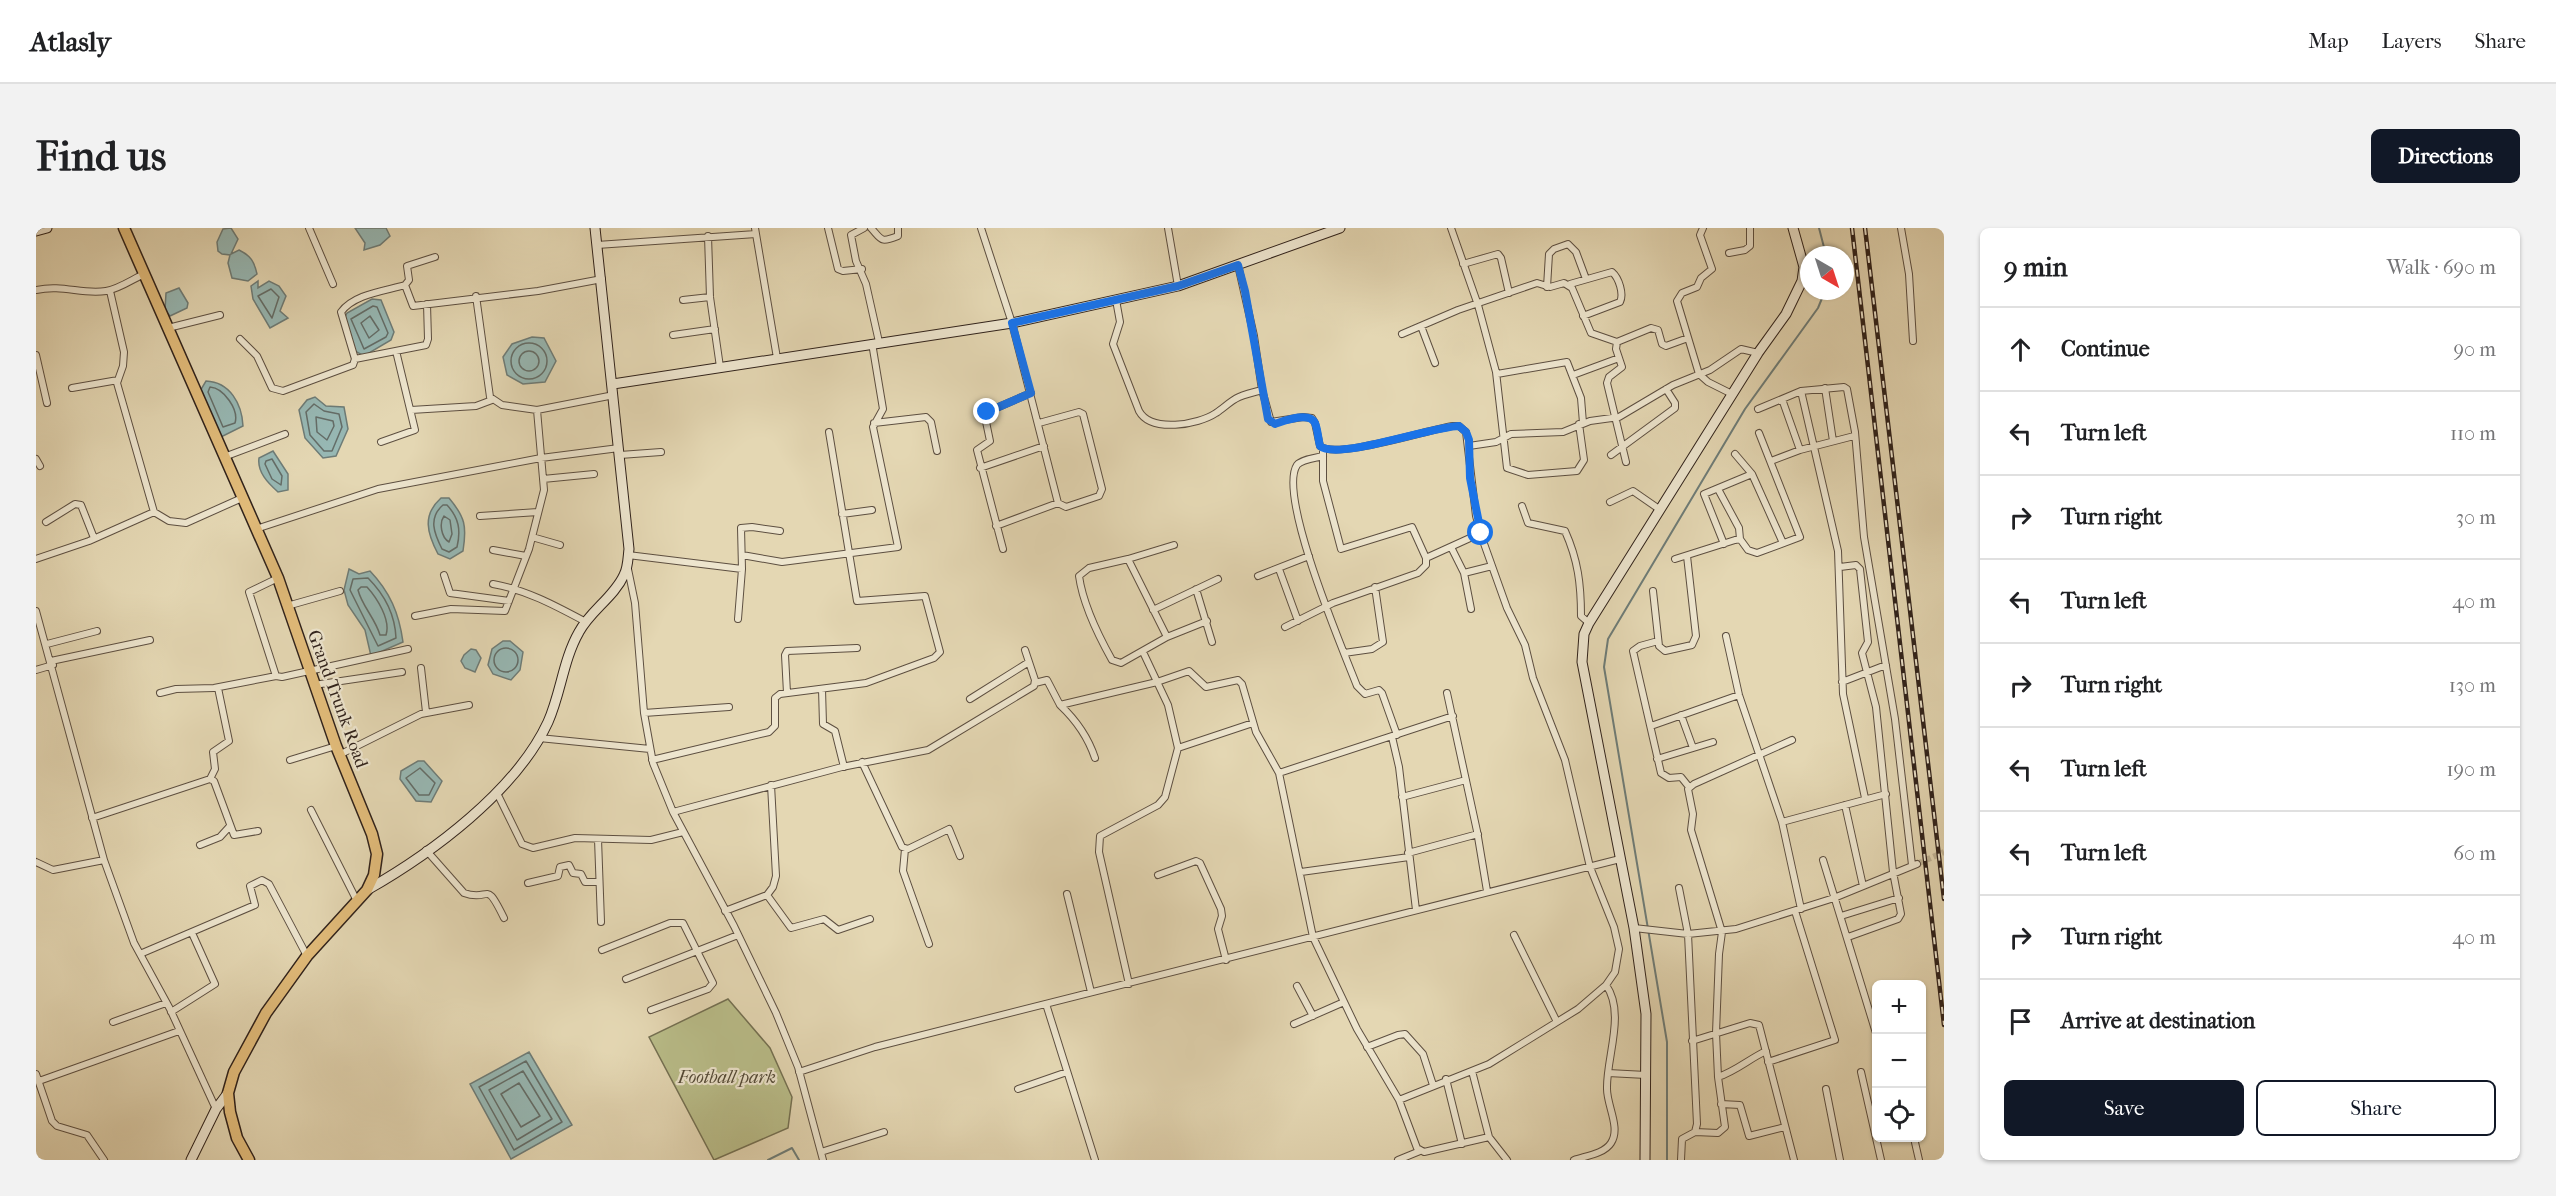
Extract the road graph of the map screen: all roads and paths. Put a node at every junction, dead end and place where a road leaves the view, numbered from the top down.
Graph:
1 (47, 228) edge
2 (124, 228) edge
3 (309, 228) edge
4 (595, 228) edge
5 (828, 228) edge
6 (864, 228) edge
7 (871, 228) edge
8 (898, 228) edge
9 (981, 228) edge
10 (1168, 228) edge
11 (1340, 228) edge
12 (1451, 228) edge
13 (1703, 228) edge
14 (1750, 228) edge
15 (1793, 228) edge
16 (1901, 228) edge
17 (36, 231) edge
18 (755, 231) edge
19 (708, 236) junction
20 (597, 245) junction
21 (1729, 253) dead end
22 (435, 257) dead end
23 (1464, 264) junction
24 (1238, 265) junction
25 (862, 268) junction
26 (144, 273) junction
27 (602, 279) junction
28 (1586, 279) junction
29 (333, 284) dead end
30 (1570, 284) junction
31 (405, 285) junction
32 (1178, 286) junction
33 (1547, 287) junction
34 (36, 290) edge
35 (110, 291) junction
36 (1509, 293) junction
37 (477, 296) junction
38 (710, 297) junction
39 (683, 300) dead end
40 (1116, 300) junction
41 (427, 304) junction
42 (1478, 305) junction
43 (220, 315) dead end
44 (1583, 316) junction
45 (1012, 323) junction
46 (1421, 326) junction
47 (168, 328) junction
48 (715, 329) junction
49 (1402, 334) dead end
50 (674, 335) dead end
51 (1688, 338) junction
52 (240, 339) dead end
53 (1913, 341) dead end
54 (1617, 342) junction
55 (876, 343) junction
56 (396, 351) junction
57 (1758, 353) junction
58 (36, 355) edge
59 (777, 358) junction
60 (1619, 358) junction
61 (355, 359) junction
62 (1435, 363) dead end
63 (720, 367) junction
64 (38, 373) edge
65 (1497, 374) junction
66 (1700, 374) junction
67 (1573, 375) junction
68 (118, 380) junction
69 (613, 384) junction
70 (72, 388) dead end
71 (1824, 388) junction
72 (1666, 389) junction
73 (1262, 390) junction
74 (1802, 391) junction
75 (1031, 393) junction
76 (1732, 394) junction
77 (614, 395) junction
78 (1782, 399) junction
79 (492, 400) junction
80 (47, 403) dead end
81 (1758, 409) dead end
82 (411, 410) junction
83 (537, 410) junction
84 (1615, 418) junction
85 (874, 423) junction
86 (1039, 423) junction
87 (1581, 424) junction
88 (829, 432) dead end
89 (1759, 433) dead end
90 (285, 434) dead end
91 (1505, 436) junction
92 (1854, 436) junction
93 (1833, 441) junction
94 (381, 442) dead end
95 (1044, 446) junction
96 (1469, 446) junction
97 (1813, 446) junction
98 (1622, 447) junction
99 (1800, 450) junction
100 (620, 451) junction
101 (938, 451) dead end
102 (661, 452) dead end
103 (1323, 453) junction
104 (1736, 454) dead end
105 (1611, 455) dead end
106 (224, 458) junction
107 (541, 458) junction
108 (1771, 461) junction
109 (1626, 462) dead end
110 (980, 468) junction
111 (594, 474) dead end
112 (1752, 474) junction
113 (543, 479) junction
114 (1718, 489) junction
115 (242, 498) junction
116 (1610, 502) dead end
117 (1058, 503) junction
118 (1522, 506) dead end
119 (1659, 509) junction
120 (872, 510) dead end
121 (154, 512) junction
122 (538, 513) junction
123 (842, 514) junction
124 (480, 516) dead end
125 (46, 522) dead end
126 (996, 526) junction
127 (256, 529) junction
128 (780, 531) dead end
129 (1481, 533) junction
130 (532, 537) junction
131 (94, 538) junction
132 (1740, 539) junction
133 (1724, 543) junction
134 (1783, 543) junction
135 (560, 545) dead end
136 (1174, 545) dead end
137 (1451, 547) junction
138 (1003, 549) dead end
139 (493, 550) dead end
140 (848, 554) junction
141 (742, 555) junction
142 (526, 556) junction
143 (1309, 556) junction
144 (1687, 556) junction
145 (1426, 558) junction
146 (36, 559) edge
147 (627, 559) junction
148 (1128, 559) junction
149 (1675, 559) dead end
150 (1492, 566) junction
151 (1840, 567) junction
152 (742, 569) junction
153 (1279, 569) junction
154 (1464, 573) junction
155 (444, 575) dead end
156 (1258, 576) dead end
157 (278, 578) junction
158 (1218, 579) dead end
159 (493, 584) dead end
160 (1375, 587) junction
161 (514, 588) junction
162 (1196, 589) junction
163 (340, 591) dead end
164 (1653, 591) dead end
165 (509, 601) junction
166 (287, 606) junction
167 (1327, 606) junction
168 (1471, 609) dead end
169 (1153, 610) junction
170 (36, 611) edge
171 (415, 616) dead end
172 (738, 619) dead end
173 (1207, 621) junction
174 (1298, 621) junction
175 (586, 622) junction
176 (1589, 623) junction
177 (1285, 627) dead end
178 (97, 631) dead end
179 (1726, 636) dead end
180 (1167, 637) junction
181 (150, 640) dead end
182 (1658, 641) junction
183 (1212, 642) dead end
184 (47, 644) junction
185 (856, 648) dead end
186 (408, 649) dead end
187 (1025, 650) dead end
188 (1143, 652) junction
189 (1344, 653) junction
190 (1029, 662) junction
191 (52, 663) junction
192 (1886, 665) junction
193 (421, 668) dead end
194 (36, 670) edge
195 (309, 670) junction
196 (402, 672) dead end
197 (1869, 672) junction
198 (276, 676) junction
199 (1157, 682) junction
200 (1842, 682) junction
201 (1035, 683) junction
202 (314, 685) junction
203 (218, 688) junction
204 (822, 689) junction
205 (160, 693) dead end
206 (787, 693) junction
207 (1447, 693) dead end
208 (1739, 695) junction
209 (970, 699) dead end
210 (469, 705) dead end
211 (1060, 705) junction
212 (729, 707) dead end
213 (426, 712) junction
214 (644, 713) junction
215 (1681, 715) junction
216 (1453, 716) junction
217 (1253, 723) junction
218 (1651, 726) junction
219 (1394, 736) junction
220 (540, 738) junction
221 (1792, 740) dead end
222 (1713, 742) dead end
223 (1178, 748) junction
224 (1693, 748) junction
225 (650, 749) junction
226 (337, 751) junction
227 (1759, 753) junction
228 (1095, 758) dead end
229 (1657, 759) junction
230 (290, 760) dead end
231 (652, 760) junction
232 (862, 762) junction
233 (844, 767) junction
234 (1280, 774) junction
235 (210, 779) junction
236 (1466, 780) junction
237 (771, 785) junction
238 (1689, 787) junction
239 (497, 793) junction
240 (1886, 794) junction
241 (1402, 797) junction
242 (1865, 798) junction
243 (1845, 805) junction
244 (311, 810) dead end
245 (673, 812) junction
246 (92, 818) junction
247 (1782, 822) junction
248 (230, 826) junction
249 (258, 831) dead end
250 (683, 832) junction
251 (1478, 834) junction
252 (598, 839) junction
253 (200, 845) dead end
254 (905, 849) junction
255 (426, 850) junction
256 (1408, 855) junction
257 (960, 856) dead end
258 (1620, 859) junction
259 (104, 860) junction
260 (1823, 860) dead end
261 (36, 862) edge
262 (1590, 867) junction
263 (1301, 872) junction
264 (1893, 872) junction
265 (1158, 875) dead end
266 (599, 882) junction
267 (528, 883) dead end
268 (1863, 886) junction
269 (1679, 888) dead end
270 (367, 890) junction
271 (1487, 891) junction
272 (1067, 894) dead end
273 (767, 895) junction
274 (1834, 898) junction
275 (1899, 898) junction
276 (357, 902) junction
277 (1416, 910) junction
278 (1798, 910) junction
279 (725, 911) junction
280 (1841, 916) junction
281 (504, 918) dead end
282 (870, 919) dead end
283 (601, 922) dead end
284 (1634, 928) junction
285 (1722, 932) junction
286 (192, 933) junction
287 (1688, 934) junction
288 (738, 935) junction
289 (1514, 935) dead end
290 (1313, 937) junction
291 (1848, 937) junction
292 (929, 944) dead end
293 (602, 950) dead end
294 (698, 950) junction
295 (140, 954) junction
296 (307, 956) junction
297 (1226, 960) junction
298 (626, 979) dead end
299 (1129, 984) junction
300 (1606, 984) junction
301 (1297, 986) dead end
302 (1091, 992) junction
303 (1344, 1002) junction
304 (166, 1003) junction
305 (1046, 1004) junction
306 (651, 1010) dead end
307 (171, 1012) junction
308 (1313, 1016) junction
309 (1872, 1019) edge
310 (113, 1022) dead end
311 (1557, 1022) junction
312 (1294, 1024) dead end
313 (179, 1031) junction
314 (1716, 1033) junction
315 (1692, 1041) junction
316 (1367, 1047) junction
317 (1766, 1050) junction
318 (1768, 1062) junction
319 (1472, 1071) junction
320 (799, 1072) junction
321 (1068, 1072) junction
322 (1861, 1072) dead end
323 (1608, 1073) junction
324 (36, 1074) edge
325 (1646, 1075) junction
326 (1718, 1077) junction
327 (1446, 1079) junction
328 (39, 1081) junction
329 (1433, 1085) junction
330 (1018, 1089) dead end
331 (1826, 1089) dead end
332 (228, 1093) junction
333 (1399, 1100) junction
334 (1721, 1104) junction
335 (216, 1108) junction
336 (1785, 1127) junction
337 (884, 1132) dead end
338 (1695, 1132) junction
339 (1489, 1137) junction
340 (1915, 1142) edge
341 (1462, 1144) junction
342 (1420, 1151) junction
343 (821, 1152) junction
344 (104, 1160) edge
345 (191, 1160) edge
346 (249, 1160) edge
347 (824, 1160) edge
348 (1095, 1160) edge
349 (1398, 1160) edge
350 (1507, 1160) edge
351 (1574, 1160) edge
352 (1645, 1160) edge
353 (1681, 1160) edge
354 (1794, 1160) edge
355 (1840, 1160) edge
356 (1881, 1160) edge
357 (1918, 1160) edge

1 - 17 street
2 - 26 main road, Grand Trunk Road
3 - 29 street
4 - 20 street
5 - 25 street
6 - 25 street
7 - 8 street
9 - 45 street
10 - 32 street
11 - 24 street
12 - 23 street
13 - 51 street
14 - 21 street
15 - 57 street
16 - 53 street
18 - 19 street
18 - 59 street
19 - 20 street
19 - 38 street
20 - 27 street
22 - 31 street
23 - 36 street
23 - 42 street
24 - 32 street
24 - 73 street
25 - 55 street
26 - 35 street
26 - 47 main road, Grand Trunk Road
27 - 37 street
27 - 69 street
28 - 30 street
28 - 33 street
28 - 44 street
30 - 33 street
30 - 44 street
31 - 41 street
31 - 61 street
32 - 40 street
33 - 36 street
34 - 35 street
35 - 68 street
36 - 42 street
37 - 41 street
37 - 79 street
38 - 39 street
38 - 48 street
40 - 45 street
40 - 73 street
41 - 56 street
42 - 46 street
42 - 65 street
43 - 47 street
44 - 54 street
45 - 55 street
45 - 75 street
46 - 49 street
46 - 62 street
47 - 106 main road, Grand Trunk Road
48 - 50 street
48 - 63 street
51 - 54 street
51 - 66 street
52 - 61 street
54 - 60 street
55 - 59 street
55 - 85 street
56 - 61 street
56 - 82 street
57 - 66 street
57 - 76 street
58 - 64 street
59 - 63 street
60 - 67 street
60 - 84 street
63 - 69 street
64 - 80 street
65 - 67 street
65 - 91 street
66 - 72 street
66 - 76 street
67 - 87 street
68 - 70 street
68 - 121 street
69 - 77 street
71 - 74 street
71 - 92 street
71 - 93 street
72 - 84 street
72 - 98 street
73 - 103 street
74 - 78 street
74 - 97 street
75 - 86 street
75 - 110 street
76 - 119 street
77 - 83 street
77 - 100 street
78 - 81 street
78 - 99 street
79 - 82 street
79 - 83 street
82 - 94 street
83 - 107 street
84 - 87 street
84 - 98 street
85 - 101 street
85 - 140 street
86 - 95 street
86 - 117 street
87 - 91 street
87 - 91 street
88 - 123 street
89 - 108 street
90 - 106 street
91 - 96 street
92 - 93 street
92 - 192 street
93 - 97 street
95 - 110 street
95 - 117 street
96 - 103 street
96 - 129 street
97 - 99 street
97 - 151 street
98 - 105 street
98 - 109 street
99 - 108 street
100 - 102 street
100 - 107 street
100 - 147 street
103 - 143 street
103 - 145 street
104 - 112 street
106 - 115 main road, Grand Trunk Road
107 - 113 street
107 - 127 street
108 - 134 street
110 - 126 street
111 - 113 street
112 - 114 street
112 - 134 street
113 - 122 street
114 - 132 street
114 - 133 street
115 - 121 street
115 - 127 main road, Grand Trunk Road
116 - 119 street
117 - 126 street
118 - 176 street
119 - 176 street
120 - 123 street
121 - 131 street
122 - 124 street
122 - 130 street
123 - 140 street
125 - 131 street
126 - 138 street
127 - 157 main road, Grand Trunk Road
128 - 141 street
129 - 137 street
129 - 150 street
130 - 135 street
130 - 142 street
131 - 146 street
132 - 133 street
132 - 134 street
133 - 144 street
136 - 148 street
137 - 145 street
137 - 154 street
139 - 142 street
140 - 141 street
140 - 204 street
141 - 152 street
142 - 161 street
143 - 153 street
143 - 167 street
144 - 149 street
144 - 182 street
145 - 160 street
147 - 152 street
147 - 175 street
147 - 214 street
148 - 169 street
148 - 188 street
150 - 154 street
150 - 262 street
151 - 197 street
151 - 200 street
152 - 172 street
153 - 156 street
153 - 174 street
154 - 168 street
155 - 165 street
157 - 166 main road, Grand Trunk Road
157 - 198 street
158 - 162 street
159 - 161 street
160 - 167 street
160 - 189 street
161 - 165 street
161 - 175 street
162 - 169 street
162 - 173 street
163 - 166 street
164 - 182 street
165 - 171 street
166 - 195 main road, Grand Trunk Road
167 - 174 street
167 - 189 street
169 - 180 street
170 - 184 street
173 - 180 street
173 - 183 street
174 - 177 street
175 - 220 street
176 - 258 street
178 - 184 street
179 - 208 street
180 - 188 street
181 - 191 street
182 - 218 street
184 - 191 street
185 - 206 street
186 - 195 street
187 - 190 street
188 - 199 street
189 - 219 street
190 - 201 street
190 - 209 street
191 - 194 street
191 - 246 street
192 - 197 street
192 - 264 street
193 - 213 street
195 - 198 street
195 - 202 main road, Grand Trunk Road
196 - 202 street
197 - 200 street
197 - 240 street
198 - 203 street
199 - 211 street
199 - 217 street
199 - 223 street
200 - 242 street
201 - 211 street
201 - 232 street
202 - 226 main road, Grand Trunk Road
203 - 205 street
203 - 235 street
204 - 206 street
204 - 233 street
206 - 231 street
207 - 216 street
208 - 215 street
208 - 227 street
210 - 213 street
211 - 228 street
212 - 214 street
213 - 226 street
214 - 225 street
215 - 218 street
215 - 224 street
216 - 219 street
216 - 236 street
217 - 223 street
217 - 234 street
218 - 229 street
219 - 234 street
219 - 241 street
220 - 225 street
220 - 239 street
221 - 227 street
222 - 224 street
223 - 299 street
224 - 229 street
225 - 231 street
226 - 230 street
226 - 270 main road, Grand Trunk Road
227 - 238 street
227 - 247 street
229 - 238 street
231 - 245 street
232 - 233 street
232 - 254 street
233 - 237 street
234 - 263 street
235 - 246 street
235 - 248 street
236 - 241 street
236 - 251 street
237 - 245 street
237 - 273 street
238 - 285 street
239 - 252 street
239 - 255 street
240 - 242 street
240 - 264 street
241 - 256 street
242 - 243 street
243 - 247 street
243 - 268 street
244 - 276 street
245 - 250 street
246 - 259 street
247 - 278 street
248 - 249 street
248 - 253 street
250 - 252 street
250 - 279 street
251 - 256 street
251 - 271 street
252 - 266 street
254 - 257 street
254 - 292 street
255 - 270 street
255 - 281 street
256 - 263 street
256 - 277 street
258 - 262 street
258 - 284 street
259 - 261 street
259 - 295 street
260 - 274 street
262 - 271 street
262 - 300 street
263 - 290 street
264 - 268 street
264 - 275 street
265 - 297 street
266 - 267 street
266 - 283 street
268 - 274 street
269 - 287 street
270 - 276 main road, Grand Trunk Road
271 - 277 street
272 - 302 street
273 - 279 street
273 - 282 street
274 - 278 street
274 - 280 street
275 - 280 street
275 - 291 street
276 - 296 main road, Grand Trunk Road
277 - 290 street
278 - 285 street
278 - 318 street
279 - 288 street
280 - 291 street
284 - 287 street
284 - 325 street
285 - 287 street
285 - 314 street
286 - 295 street
286 - 296 street
286 - 307 street
287 - 315 street
288 - 294 street
288 - 320 street
289 - 311 street
290 - 297 street
290 - 303 street
291 - 309 street
293 - 294 street
294 - 298 street
294 - 306 street
295 - 304 street
296 - 332 main road, Grand Trunk Road
297 - 299 street
299 - 302 street
300 - 311 street
300 - 323 street
301 - 308 street
302 - 305 street
303 - 308 street
303 - 316 street
304 - 307 street
304 - 310 street
305 - 320 street
305 - 321 street
307 - 313 street
308 - 312 street
311 - 319 street
313 - 328 street
313 - 335 street
314 - 315 street
314 - 317 street
314 - 326 street
315 - 338 street
316 - 329 street
316 - 333 street
317 - 318 street
317 - 326 street
318 - 336 street
319 - 327 street
319 - 339 street
320 - 343 street
321 - 330 street
321 - 348 street
322 - 356 street
323 - 325 street
323 - 351 street
324 - 328 street
325 - 352 street
326 - 334 street
327 - 329 street
327 - 341 street
328 - 344 street
329 - 333 street
331 - 355 street
332 - 335 street
332 - 346 main road, Grand Trunk Road
333 - 342 street
334 - 336 street
334 - 338 street
335 - 345 street
336 - 354 street
337 - 343 street
338 - 353 street
339 - 341 street
339 - 350 street
340 - 357 street
341 - 342 street
342 - 349 street
343 - 347 street

